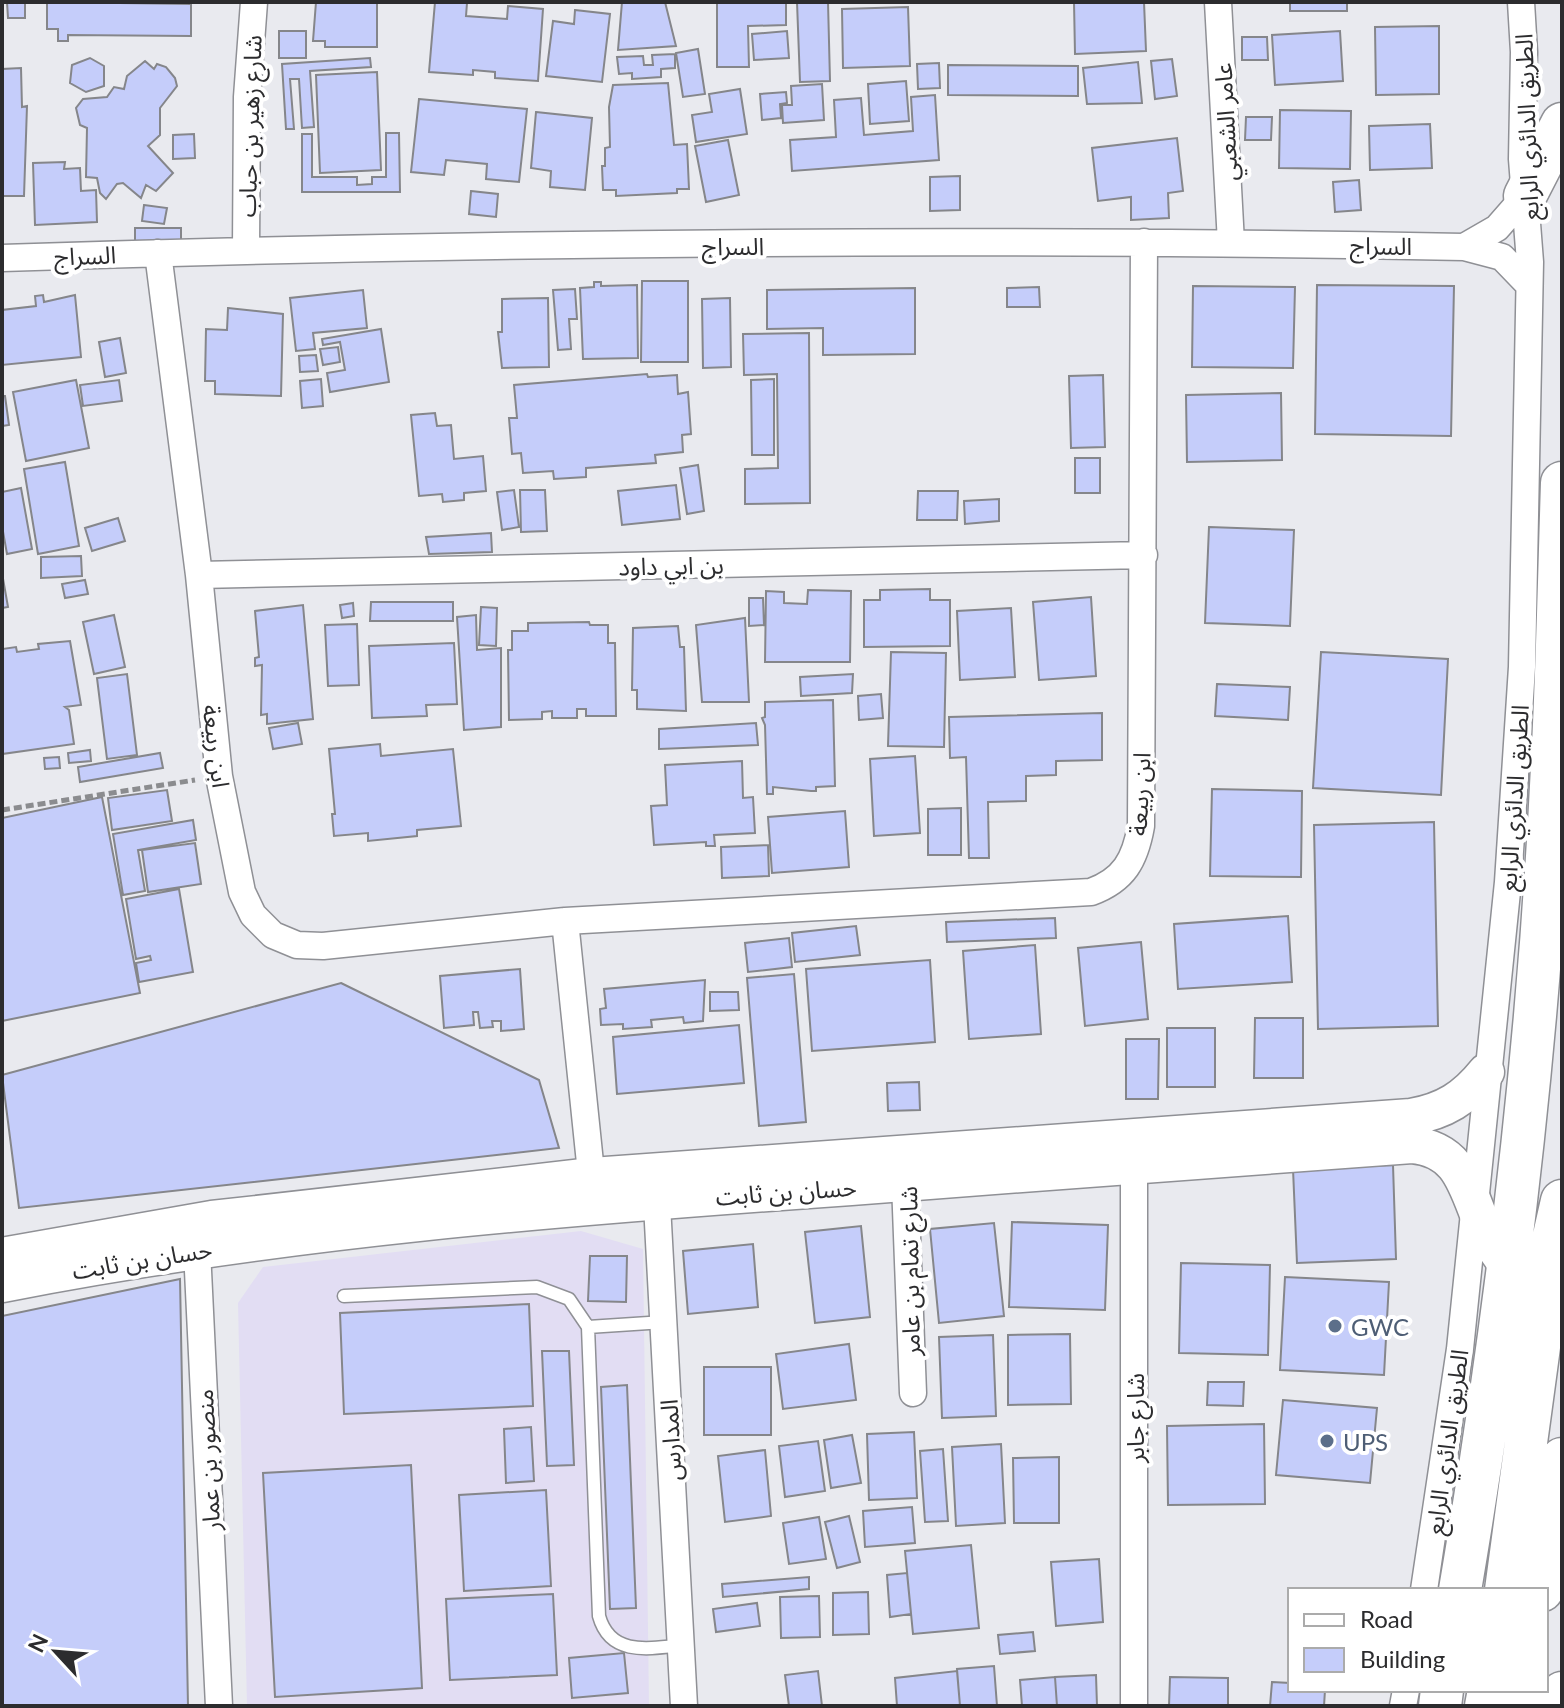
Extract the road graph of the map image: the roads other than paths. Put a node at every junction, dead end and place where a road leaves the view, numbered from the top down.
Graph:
1 (254, 2) edge
2 (1218, 2) edge
3 (1521, 2) edge
4 (1562, 124) edge
5 (1525, 196) junction
6 (1144, 242) junction
7 (1231, 243) junction
8 (1464, 247) junction
9 (246, 249) junction
10 (158, 253) junction
11 (2, 258) edge
12 (1529, 285) junction
13 (1562, 483) edge
14 (1144, 555) junction
15 (199, 575) junction
16 (565, 921) junction
17 (1486, 1072) junction
18 (1141, 1150) junction
19 (912, 1168) junction
20 (656, 1187) junction
21 (592, 1190) junction
22 (1473, 1199) junction
23 (1559, 1223) edge
24 (205, 1234) junction
25 (2, 1256) edge
26 (1507, 1265) junction
27 (2, 1284) edge
28 (344, 1296) dead end
29 (664, 1322) junction
30 (588, 1327) junction
31 (913, 1393) dead end
32 (1562, 1459) edge
33 (1424, 1588) edge
34 (1460, 1588) edge
35 (1506, 1588) edge
36 (1542, 1588) edge
37 (681, 1645) junction
38 (1562, 1693) edge
39 (219, 1706) edge
40 (684, 1706) edge
41 (1134, 1706) edge
42 (1559, 1706) edge

1 - 9 street, شارع زهير بن حباب
2 - 7 street, عامر الشعبي
3 - 5 street, الطريق الدائري الرابع
4 - 5 main road
5 - 8 street
5 - 12 street, الطريق الدائري الرابع
6 - 7 street, السراج
6 - 9 street, السراج
6 - 14 street, ابن ربيعة
7 - 8 street, السراج
8 - 12 street, السراج
9 - 10 street, السراج
10 - 11 street, السراج
10 - 15 street, ابن ربيعة
12 - 17 street, الطريق الدائري الرابع
13 - 26 main road, الطريق الدائري الرابع
14 - 15 street, بن ابي داود
14 - 16 street, ابن ربيعة
15 - 16 street, ابن ربيعة
16 - 21 street
17 - 18 street, حسان بن ثابت
17 - 22 street, الطريق الدائري الرابع
18 - 19 street, حسان بن ثابت
18 - 22 street, حسان بن ثابت
18 - 41 street, شارع جابر
19 - 20 street, حسان بن ثابت
19 - 31 street, شارع تمام بن عامر
20 - 21 street, حسان بن ثابت
20 - 29 street, المدارس
21 - 24 street, حسان بن ثابت
22 - 26 street, حسان بن ثابت
22 - 33 street, الطريق الدائري الرابع
23 - 35 main road
24 - 25 street, حسان بن ثابت
24 - 27 street, حسان بن ثابت
24 - 39 street, منصور بن عمار
26 - 34 main road, الطريق الدائري الرابع
28 - 30 lane
29 - 30 lane
29 - 37 street, المدارس
30 - 37 lane
32 - 36 main road
37 - 40 street, المدارس
38 - 42 main road

